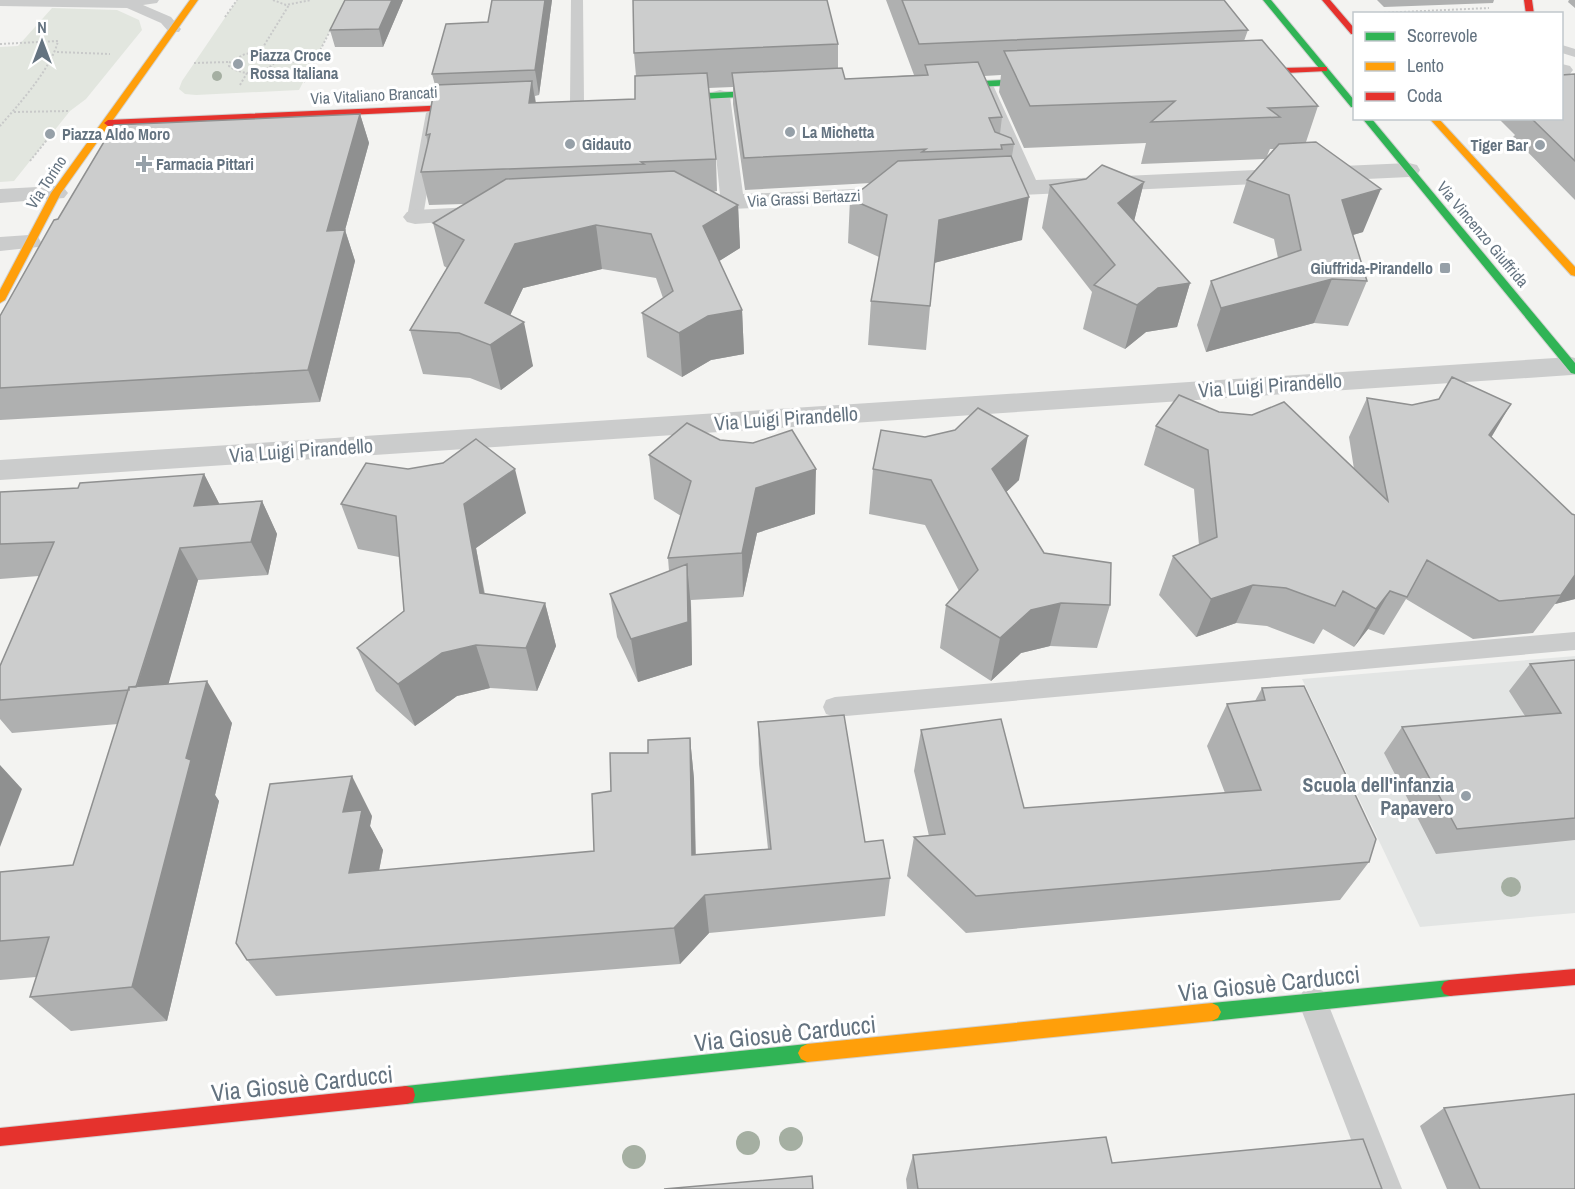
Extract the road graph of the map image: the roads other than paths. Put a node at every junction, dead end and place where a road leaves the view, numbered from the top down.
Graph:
1 (153, 0) edge
2 (194, 0) edge
3 (577, 0) edge
4 (1267, 0) edge
5 (1326, 0) edge
6 (0, 2) edge
7 (129, 3) junction
8 (174, 28) junction
9 (1353, 31) edge
10 (1324, 69) junction
11 (1232, 73) edge
12 (1054, 81) edge
13 (983, 84) junction
14 (933, 86) edge
15 (791, 93) edge
16 (720, 96) junction
17 (647, 99) edge
18 (576, 102) edge
19 (1353, 104) edge
20 (493, 106) edge
21 (434, 109) junction
22 (1368, 120) edge
23 (1435, 120) edge
24 (108, 123) junction
25 (1409, 170) junction
26 (1028, 188) junction
27 (957, 191) edge
28 (56, 193) junction
29 (921, 193) edge
30 (0, 196) edge
31 (732, 202) junction
32 (662, 205) edge
33 (509, 212) edge
34 (415, 217) joint
35 (29, 242) junction
36 (0, 244) edge
37 (1575, 273) edge
38 (0, 300) edge
39 (1573, 368) edge
40 (0, 470) edge
41 (1575, 641) edge
42 (835, 707) dead end
43 (1575, 977) edge
44 (1313, 1001) junction
45 (0, 1137) edge
46 (1386, 1189) edge

1 - 7 lane
2 - 8 main road, Via Torino
3 - 18 lane
4 - 10 main road
5 - 9 main road
6 - 7 lane
7 - 8 lane
8 - 24 main road, Via Torino
10 - 11 main road
10 - 19 main road
12 - 13 main road
13 - 14 main road
13 - 26 street
15 - 16 main road
16 - 17 main road
16 - 31 street
20 - 21 main road, Via Vitaliano Brancati
21 - 24 main road, Via Vitaliano Brancati
21 - 34 lane
22 - 25 main road, Via Vincenzo Giuffrida
23 - 37 main road, Via Vincenzo Giuffrida
24 - 28 main road, Via Torino
25 - 26 street
25 - 39 main road, Via Vincenzo Giuffrida
26 - 27 street
28 - 30 street
28 - 35 main road, Via Torino
29 - 31 street, Via Grassi Bertazzi
31 - 32 street, Via Grassi Bertazzi
33 - 34 street
35 - 36 street
35 - 38 main road, Via Torino
39 - 40 street, Via Luigi Pirandello
41 - 42 lane
43 - 44 main road, Via Giosuè Carducci
44 - 45 main road, Via Giosuè Carducci
44 - 46 lane

